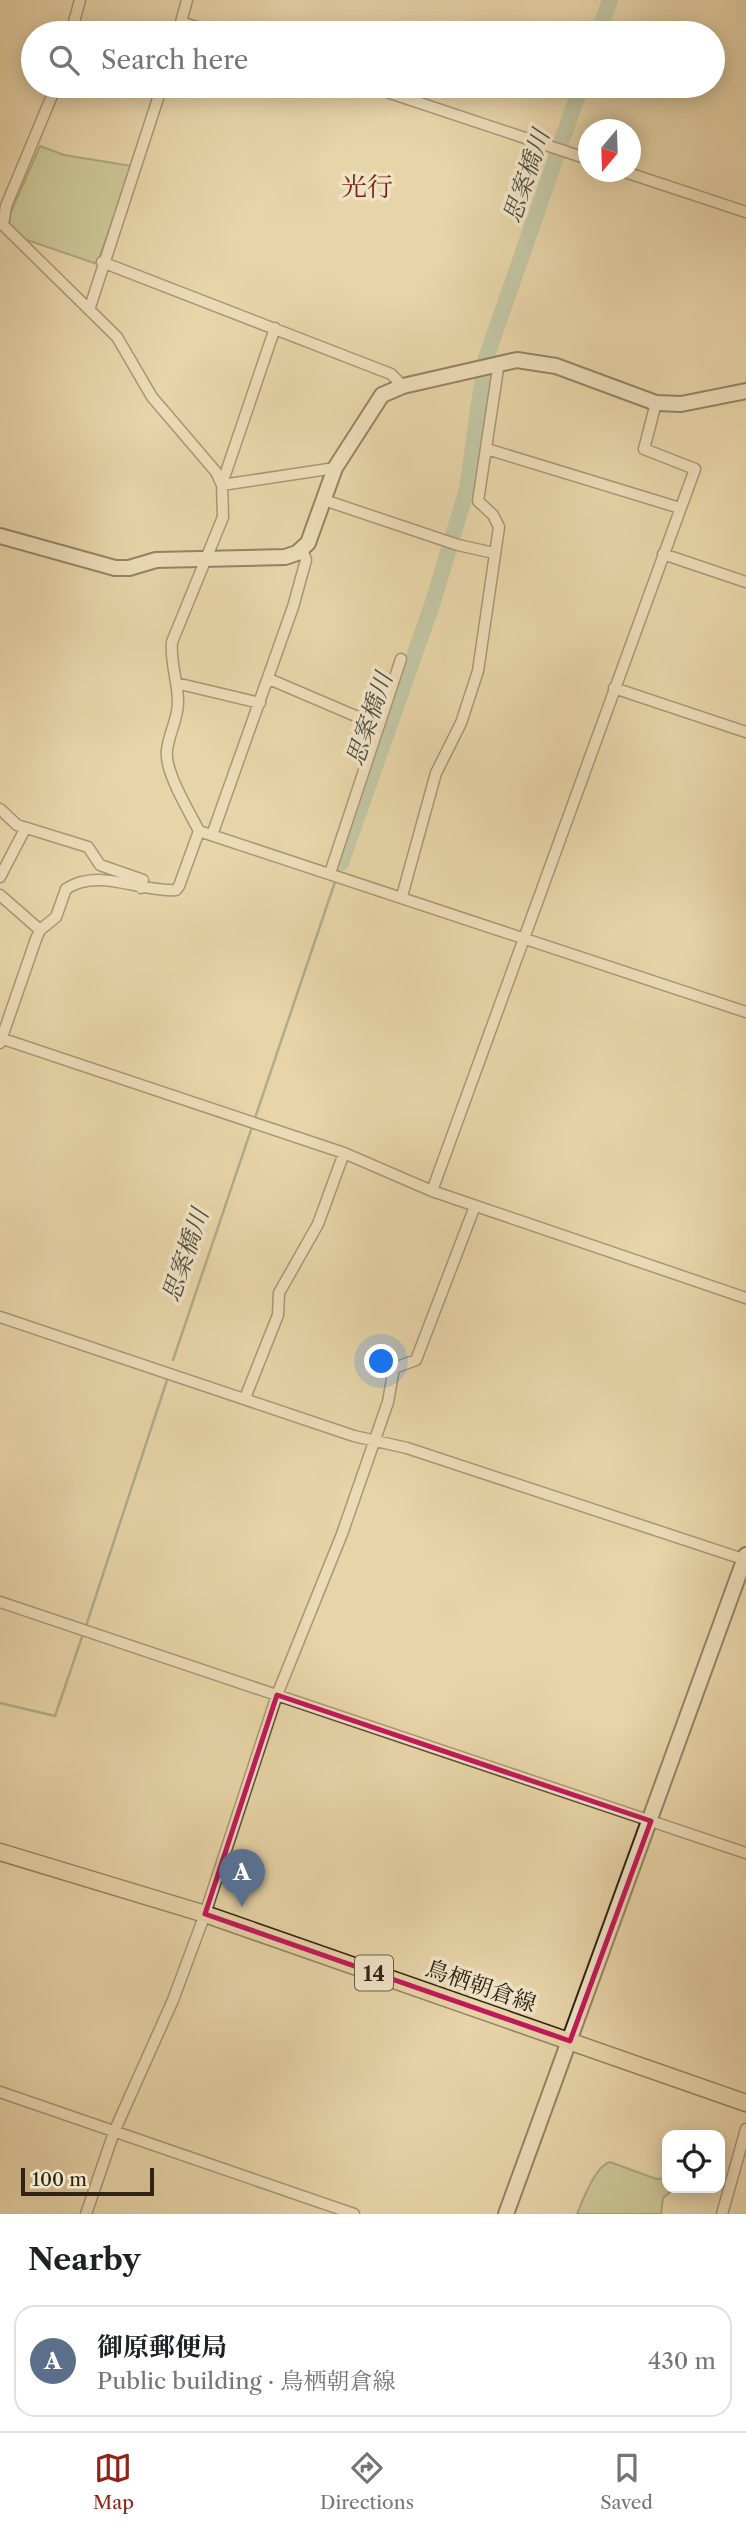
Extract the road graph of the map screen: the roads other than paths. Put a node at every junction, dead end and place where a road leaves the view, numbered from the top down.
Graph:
1 (80, 0) edge
2 (187, 0) edge
3 (74, 21) edge
4 (181, 21) edge
5 (51, 98) edge
6 (158, 98) edge
7 (404, 98) edge
8 (578, 156) edge
9 (641, 177) edge
10 (746, 212) edge
11 (102, 262) junction
12 (90, 307) junction
13 (275, 328) junction
14 (499, 362) junction
15 (402, 386) junction
16 (746, 391) edge
17 (656, 403) junction
18 (487, 449) junction
19 (335, 468) junction
20 (221, 483) junction
21 (324, 500) junction
22 (680, 508) junction
23 (0, 536) edge
24 (302, 549) junction
25 (494, 553) junction
26 (663, 554) junction
27 (205, 559) junction
28 (746, 582) edge
29 (401, 659) dead end
30 (269, 679) junction
31 (176, 683) junction
32 (614, 688) junction
33 (260, 703) junction
34 (379, 726) junction
35 (746, 732) edge
36 (0, 809) edge
37 (25, 829) junction
38 (199, 831) junction
39 (212, 835) junction
40 (335, 875) junction
41 (0, 877) edge
42 (141, 888) junction
43 (0, 895) edge
44 (402, 896) junction
45 (40, 930) junction
46 (525, 938) junction
47 (746, 1012) edge
48 (0, 1040) edge
49 (344, 1153) junction
50 (432, 1191) junction
51 (475, 1206) junction
52 (746, 1298) edge
53 (0, 1317) edge
54 (244, 1398) junction
55 (372, 1440) junction
56 (745, 1558) edge
57 (0, 1602) edge
58 (276, 1695) junction
59 (651, 1821) junction
60 (0, 1852) edge
61 (746, 1853) edge
62 (205, 1914) junction
63 (570, 2041) junction
64 (0, 2092) edge
65 (746, 2103) edge
66 (746, 2129) edge
67 (114, 2132) junction
68 (86, 2214) edge
69 (354, 2214) edge
70 (506, 2214) edge
71 (722, 2214) edge

1 - 3 street
2 - 4 street
5 - 12 street
6 - 11 street
7 - 8 street
9 - 10 street
11 - 12 street
11 - 13 street
12 - 20 street
13 - 15 street
13 - 20 street
14 - 15 street
14 - 17 street
14 - 18 street
15 - 19 street
16 - 17 street
17 - 22 street
18 - 22 street
18 - 25 street
19 - 20 street
19 - 21 street
20 - 27 street
21 - 24 street
21 - 25 street
22 - 26 street
23 - 27 street
24 - 27 street
24 - 30 street
25 - 44 street
26 - 28 street
26 - 32 street
27 - 31 street
29 - 34 street
30 - 33 street
30 - 34 street
31 - 33 street
31 - 38 street
32 - 35 street
32 - 46 street
33 - 39 street
34 - 40 street
36 - 37 street
37 - 41 street
37 - 42 street
38 - 39 street
38 - 42 street
39 - 40 street
40 - 44 street
42 - 45 street
43 - 45 street
44 - 46 street
45 - 48 street
46 - 47 street
46 - 50 street
48 - 49 street
49 - 50 street
49 - 54 street
50 - 51 street
51 - 52 street
51 - 55 street
53 - 54 street
54 - 55 street
55 - 56 street
55 - 58 street
56 - 59 street
57 - 58 street
58 - 59 street
58 - 62 street
59 - 61 street
59 - 63 street
60 - 62 main road, 鳥栖朝倉線 / 14
62 - 63 main road, 鳥栖朝倉線 / 14
62 - 67 street
63 - 65 main road, 鳥栖朝倉線 / 14
63 - 70 street
64 - 67 street
66 - 71 street
67 - 68 street
67 - 69 street

